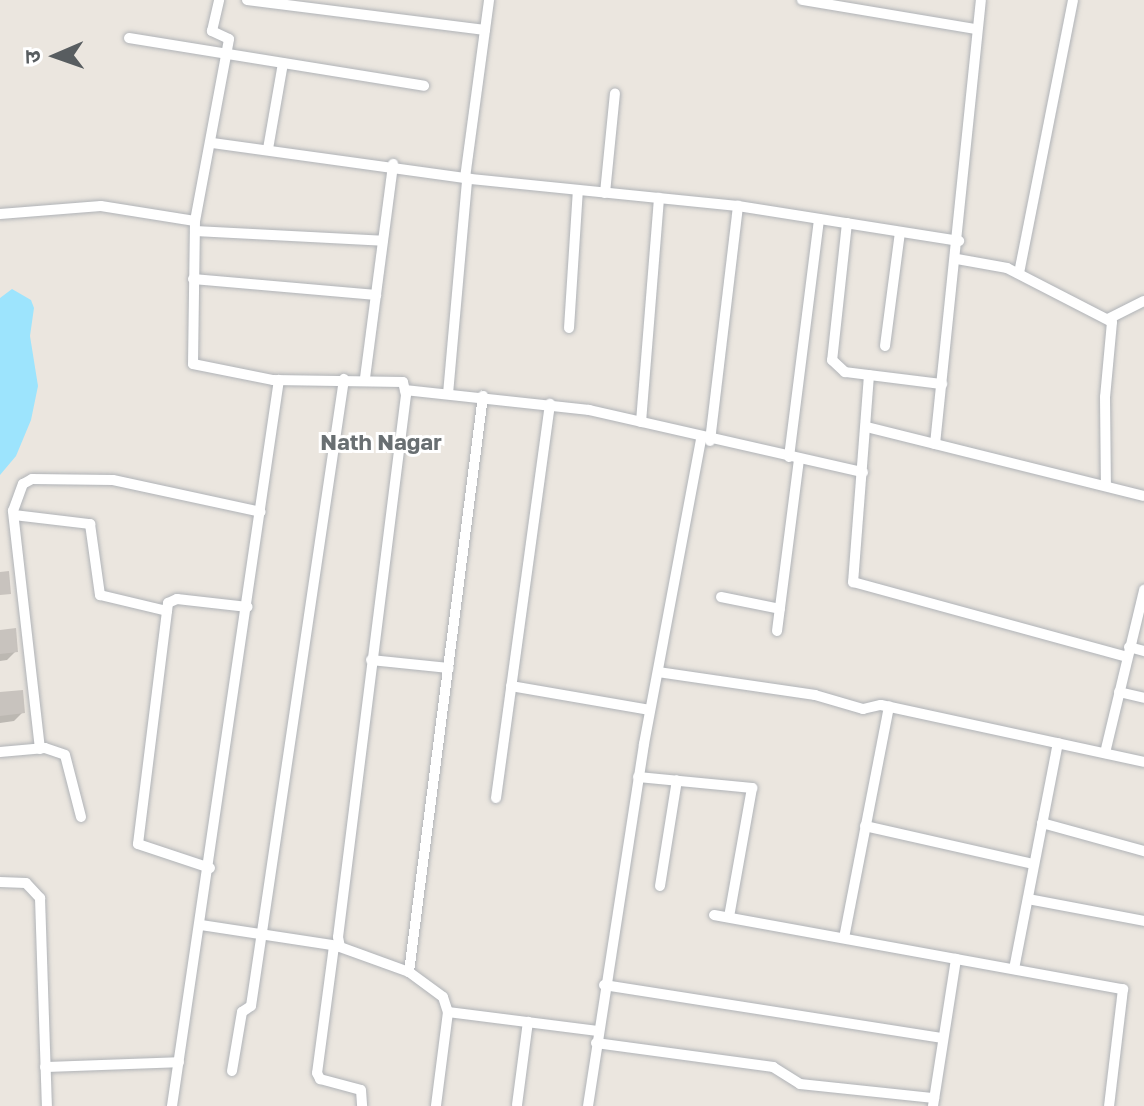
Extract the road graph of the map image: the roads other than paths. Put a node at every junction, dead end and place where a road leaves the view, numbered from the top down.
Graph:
1 (219, 0) edge
2 (247, 0) edge
3 (489, 0) edge
4 (802, 0) edge
5 (981, 0) edge
6 (1073, 0) edge
7 (976, 29) junction
8 (485, 30) junction
9 (129, 38) dead end
10 (227, 53) junction
11 (283, 63) junction
12 (424, 86) dead end
13 (615, 93) dead end
14 (212, 143) junction
15 (268, 149) junction
16 (393, 164) junction
17 (466, 178) junction
18 (578, 190) junction
19 (605, 193) junction
20 (659, 198) junction
21 (738, 206) junction
22 (0, 214) edge
23 (819, 219) junction
24 (847, 223) junction
25 (195, 226) junction
26 (900, 232) junction
27 (383, 241) junction
28 (959, 241) junction
29 (957, 259) junction
30 (1019, 273) junction
31 (193, 279) junction
32 (376, 295) junction
33 (1144, 301) edge
34 (1108, 319) junction
35 (569, 328) dead end
36 (885, 346) dead end
37 (869, 375) junction
38 (365, 378) junction
39 (344, 379) junction
40 (279, 380) junction
41 (942, 384) junction
42 (405, 390) junction
43 (448, 394) junction
44 (483, 396) junction
45 (550, 404) junction
46 (641, 422) junction
47 (867, 427) junction
48 (706, 440) junction
49 (935, 444) junction
50 (794, 458) junction
51 (863, 472) junction
52 (1106, 486) junction
53 (1144, 496) edge
54 (261, 512) junction
55 (14, 515) junction
56 (1144, 590) edge
57 (721, 597) dead end
58 (248, 607) junction
59 (780, 609) junction
60 (167, 611) junction
61 (777, 631) dead end
62 (1144, 651) edge
63 (1128, 652) junction
64 (371, 660) junction
65 (449, 668) junction
66 (658, 672) junction
67 (511, 686) junction
68 (1119, 692) junction
69 (1144, 698) edge
70 (889, 706) junction
71 (650, 710) junction
72 (1058, 743) junction
73 (40, 749) junction
74 (0, 752) edge
75 (1105, 753) junction
76 (1144, 762) edge
77 (638, 777) junction
78 (677, 780) junction
79 (496, 798) dead end
80 (81, 817) dead end
81 (1042, 823) junction
82 (865, 826) junction
83 (1144, 851) edge
84 (1034, 864) junction
85 (210, 868) junction
86 (0, 882) edge
87 (660, 886) dead end
88 (1028, 899) junction
89 (714, 915) dead end
90 (729, 917) junction
91 (1144, 921) edge
92 (201, 925) junction
93 (259, 936) junction
94 (844, 938) junction
95 (337, 946) junction
96 (956, 959) junction
97 (1014, 969) junction
98 (409, 972) junction
99 (604, 985) junction
100 (448, 1012) junction
101 (528, 1022) junction
102 (598, 1031) junction
103 (943, 1038) junction
104 (596, 1043) junction
105 (179, 1062) junction
106 (45, 1067) junction
107 (232, 1071) dead end
108 (934, 1102) edge
109 (517, 1105) edge
110 (47, 1106) edge
111 (172, 1106) edge
112 (362, 1106) edge
113 (436, 1106) edge
114 (588, 1106) edge
115 (1109, 1106) edge

1 - 10 street
2 - 8 street
3 - 8 street
4 - 7 street
5 - 7 street
6 - 30 street
7 - 28 street
8 - 17 street
9 - 10 street
10 - 11 street
10 - 14 street
11 - 12 street
11 - 15 street
13 - 19 street
14 - 15 street
14 - 25 street
15 - 16 street
16 - 17 street
16 - 27 street
17 - 18 street
17 - 43 street
18 - 19 street
18 - 35 street
19 - 20 street
20 - 21 street
20 - 46 street
21 - 23 street
21 - 48 street
22 - 25 street
23 - 24 street
23 - 50 street
24 - 26 street
24 - 37 street
25 - 27 street
25 - 31 street
26 - 28 street
26 - 36 street
27 - 32 street
28 - 29 street
29 - 30 street
29 - 41 street
30 - 34 street
31 - 32 street
31 - 40 street
32 - 38 street
33 - 34 street
34 - 52 street
37 - 41 street
37 - 47 street
38 - 39 street
38 - 42 street
39 - 40 street
39 - 93 street
40 - 54 street
41 - 49 street
42 - 43 street
42 - 64 street
43 - 44 street
44 - 45 street
44 - 65 street
45 - 46 street
45 - 67 street
46 - 48 street
47 - 49 street
47 - 51 street
48 - 50 street
48 - 66 street
49 - 52 street
50 - 51 street
50 - 59 street
51 - 63 street
52 - 53 street
54 - 55 street
54 - 58 street
55 - 60 street
55 - 73 street
56 - 63 street
57 - 59 street
58 - 60 street
58 - 85 street
59 - 61 street
60 - 85 street
62 - 63 street
63 - 68 street
64 - 65 street
64 - 95 street
65 - 98 street
66 - 70 street
66 - 71 street
67 - 71 street
67 - 79 street
68 - 69 street
68 - 75 street
70 - 72 street
70 - 82 street
71 - 77 street
72 - 75 street
72 - 81 street
73 - 74 street
73 - 80 street
75 - 76 street
77 - 78 street
77 - 99 street
78 - 87 street
78 - 90 street
81 - 83 street
81 - 84 street
82 - 84 street
82 - 94 street
84 - 88 street
85 - 92 street
86 - 106 street
88 - 91 street
88 - 97 street
89 - 90 street
90 - 94 street
92 - 93 street
92 - 105 street
93 - 95 street
93 - 107 street
94 - 96 street
95 - 98 street
95 - 112 street
96 - 97 street
96 - 103 street
97 - 115 street
98 - 100 street
99 - 102 street
99 - 103 street
100 - 101 street
100 - 113 street
101 - 102 street
101 - 109 street
102 - 104 street
103 - 108 street
104 - 108 street
104 - 114 street
105 - 106 street
105 - 111 street
106 - 110 street

